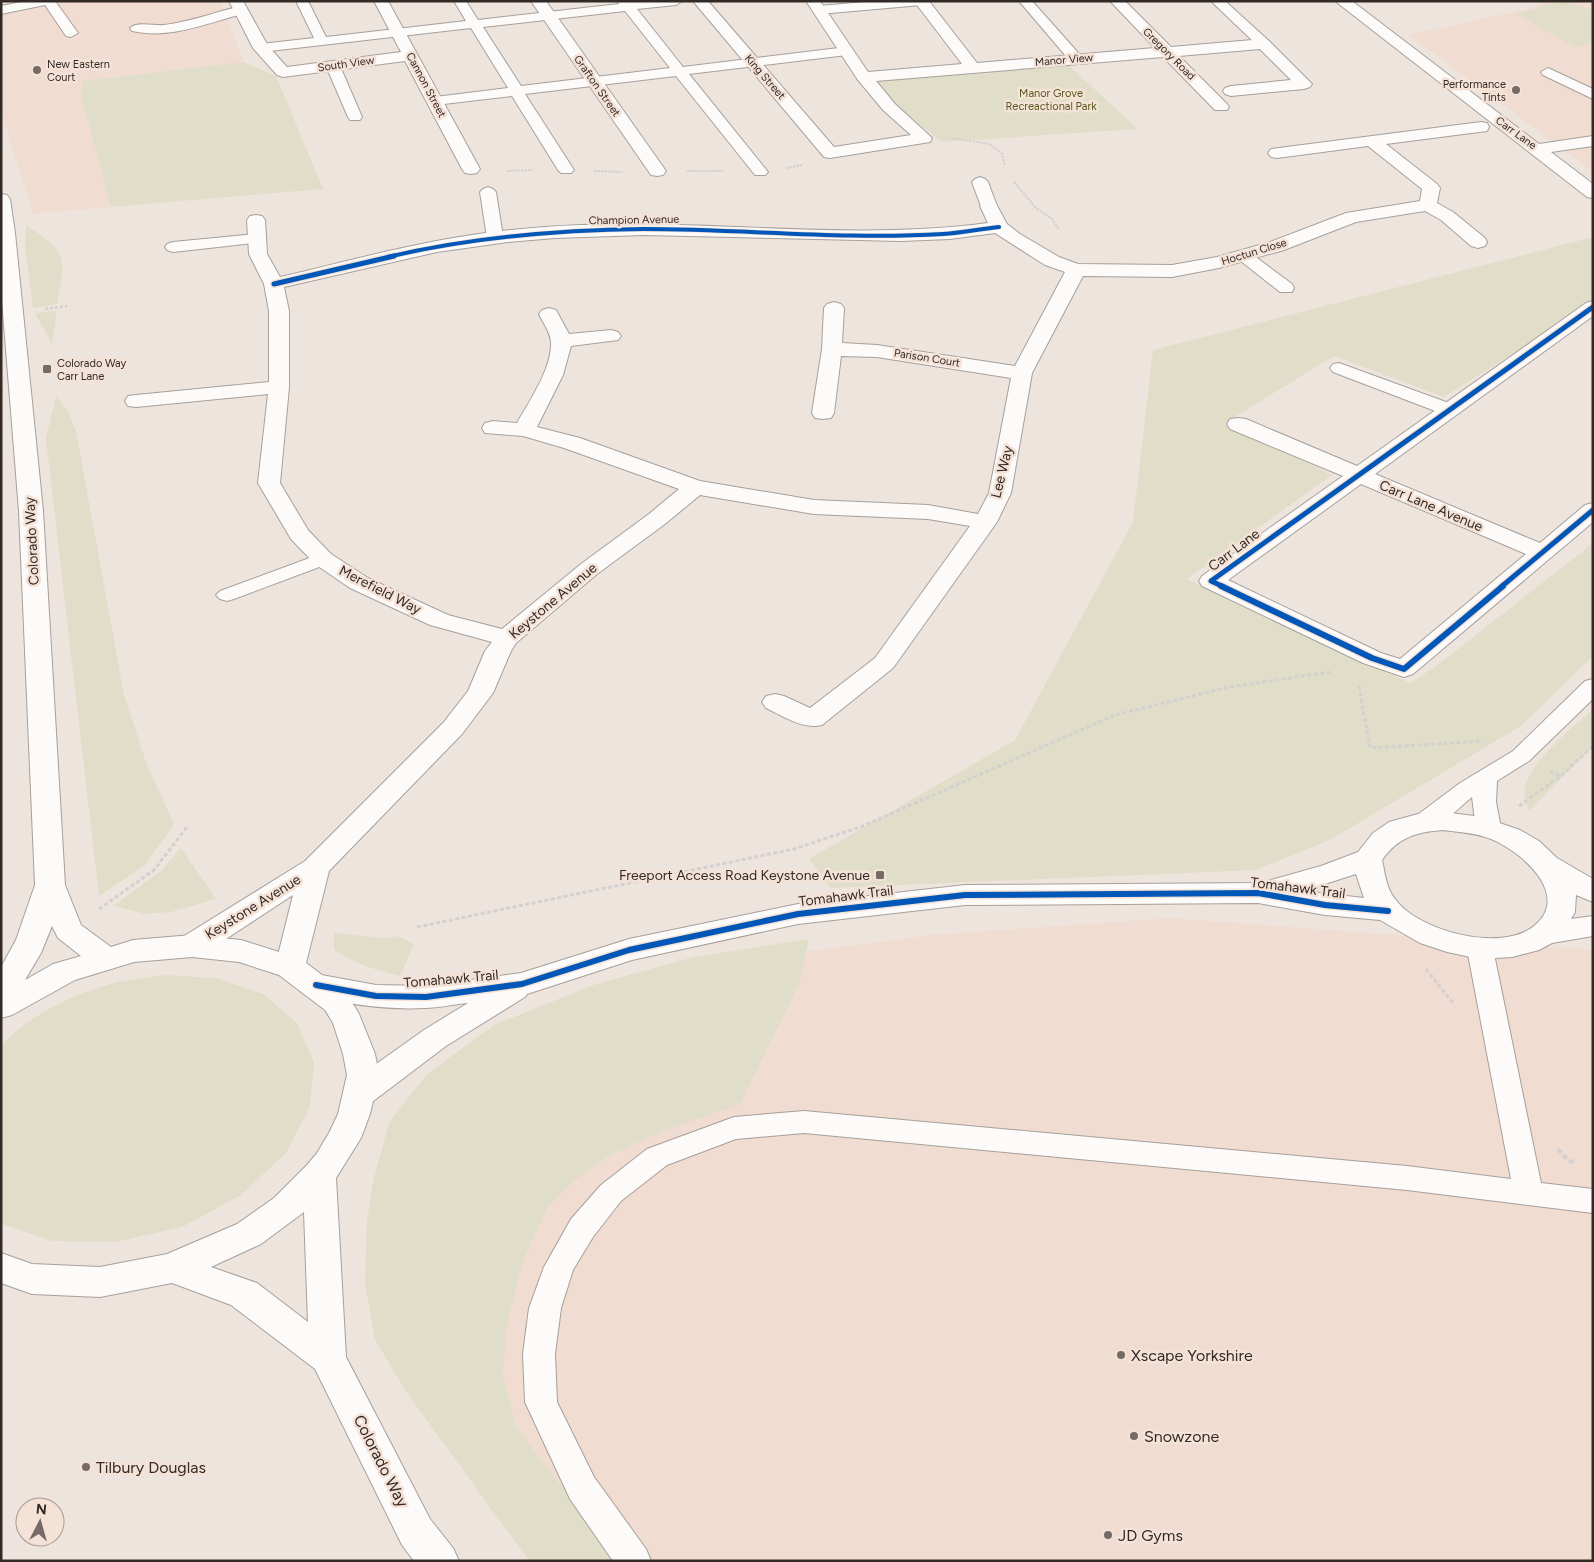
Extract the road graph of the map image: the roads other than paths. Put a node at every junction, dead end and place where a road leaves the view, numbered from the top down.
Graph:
1 (47, 1) edge
2 (302, 1) edge
3 (381, 1) edge
4 (460, 1) edge
5 (538, 1) edge
6 (676, 1) edge
7 (700, 1) edge
8 (922, 1) edge
9 (1025, 1) edge
10 (1117, 1) edge
11 (1217, 1) edge
12 (1342, 1) edge
13 (627, 4) edge
14 (816, 5) edge
15 (238, 6) edge
16 (1, 10) edge
17 (548, 16) junction
18 (474, 24) junction
19 (136, 28) dead end
20 (71, 33) dead end
21 (398, 33) junction
22 (322, 41) junction
23 (1264, 44) junction
24 (261, 48) junction
25 (847, 51) junction
26 (1167, 52) junction
27 (410, 56) junction
28 (1076, 59) junction
29 (752, 62) junction
30 (333, 66) junction
31 (972, 68) junction
32 (680, 71) junction
33 (1548, 72) dead end
34 (864, 77) junction
35 (594, 82) junction
36 (517, 91) junction
37 (1231, 92) dead end
38 (1593, 95) edge
39 (435, 101) junction
40 (1221, 107) dead end
41 (355, 117) dead end
42 (1481, 127) dead end
43 (1593, 141) edge
44 (1373, 142) junction
45 (1538, 149) junction
46 (1277, 154) dead end
47 (471, 170) dead end
48 (566, 170) dead end
49 (657, 171) dead end
50 (760, 172) dead end
51 (980, 182) dead end
52 (488, 192) dead end
53 (1593, 193) edge
54 (1, 199) edge
55 (1428, 205) junction
56 (989, 206) joint
57 (999, 227) junction
58 (256, 229) joint
59 (495, 237) junction
60 (1478, 242) dead end
61 (173, 247) dead end
62 (1243, 255) junction
63 (1076, 270) junction
64 (274, 284) junction
65 (1286, 288) dead end
66 (1593, 307) edge
67 (834, 308) dead end
68 (549, 314) dead end
69 (611, 336) dead end
70 (561, 341) junction
71 (832, 349) junction
72 (1338, 368) dead end
73 (1022, 373) junction
74 (279, 387) junction
75 (136, 401) dead end
76 (1450, 410) junction
77 (823, 413) dead end
78 (1238, 424) dead end
79 (493, 428) dead end
80 (524, 430) junction
81 (1358, 475) junction
82 (695, 487) junction
83 (1593, 510) edge
84 (985, 522) junction
85 (1542, 552) junction
86 (323, 560) junction
87 (227, 595) dead end
88 (507, 638) junction
89 (1593, 686) edge
90 (775, 702) dead end
91 (1486, 777) junction
92 (1425, 822) junction
93 (1489, 828) junction
94 (1368, 859) junction
95 (1547, 865) junction
96 (315, 868) junction
97 (50, 885) junction
98 (1593, 892) edge
99 (1258, 894) junction
100 (1388, 911) junction
101 (1593, 926) edge
102 (1544, 934) junction
103 (192, 946) junction
104 (1480, 949) junction
105 (106, 959) junction
106 (303, 976) junction
107 (522, 984) junction
108 (1, 991) edge
109 (1, 1006) edge
110 (360, 1093) junction
111 (319, 1176) junction
112 (1528, 1193) junction
113 (1593, 1201) edge
114 (1, 1268) edge
115 (172, 1268) junction
116 (328, 1358) junction
117 (439, 1561) edge
118 (634, 1561) edge

1 - 16 lane
1 - 20 lane
2 - 22 lane
3 - 21 street, Cannon Street
4 - 18 lane
5 - 17 street, Grafton Street
6 - 13 lane
7 - 29 street, King Street
8 - 14 lane
8 - 31 street
9 - 28 lane
10 - 26 street, Gregory Road
11 - 23 lane
12 - 45 street, Carr Lane
13 - 17 lane
13 - 32 lane
14 - 25 street
15 - 19 lane
15 - 24 street
17 - 18 lane
17 - 35 street, Grafton Street
18 - 21 lane
18 - 36 lane
21 - 22 lane
21 - 27 street, Cannon Street
22 - 24 lane
23 - 26 street, Manor View
23 - 37 street
24 - 30 street, South View
25 - 29 lane
25 - 34 street
26 - 28 street, Manor View
26 - 40 street, Gregory Road
27 - 30 street, South View
27 - 39 street, Cannon Street
28 - 31 street, Manor View
29 - 32 lane
29 - 34 street, King Street
30 - 41 lane
31 - 34 street, Manor View
32 - 35 lane
32 - 50 lane
33 - 38 lane
35 - 36 lane
35 - 49 street, Grafton Street
36 - 39 lane
36 - 48 lane
39 - 47 street, Cannon Street
42 - 44 street
43 - 45 street
44 - 46 street
44 - 55 street
45 - 53 street, Carr Lane
51 - 56 lane
52 - 59 lane
54 - 97 street, Colorado Way
55 - 60 street
55 - 62 street, Hoctun Close
56 - 57 street
57 - 59 street, Champion Avenue
57 - 63 street
58 - 61 lane
58 - 64 street, Merefield Way
59 - 64 street, Champion Avenue
62 - 63 street, Hoctun Close
62 - 65 lane
63 - 73 street, Lee Way
64 - 74 street, Merefield Way
66 - 76 street, Carr Lane
67 - 71 street
68 - 70 street
69 - 70 street
70 - 80 street
71 - 73 street, Parison Court
71 - 77 street
72 - 76 lane
73 - 84 street, Lee Way
74 - 75 street
74 - 86 street, Merefield Way
76 - 81 street, Carr Lane
78 - 81 street, Carr Lane Avenue
79 - 80 street
80 - 82 street
81 - 85 street, Carr Lane Avenue
81 - 85 street, Carr Lane
82 - 84 street
82 - 88 street, Keystone Avenue
83 - 85 street, Carr Lane
84 - 90 street, Lee Way
86 - 87 lane
86 - 88 street, Merefield Way
88 - 96 street, Keystone Avenue
89 - 91 lane
91 - 92 lane
91 - 93 lane
92 - 93 street, Tomahawk Trail
92 - 94 street, Tomahawk Trail
93 - 95 street, Tomahawk Trail
94 - 99 street, Tomahawk Trail
94 - 100 street, Tomahawk Trail
95 - 98 street, Tomahawk Trail
95 - 102 street, Tomahawk Trail
96 - 103 street, Keystone Avenue
96 - 106 street, Keystone Avenue
97 - 105 street, Colorado Way
97 - 108 street, Colorado Way
99 - 100 street, Tomahawk Trail
99 - 107 street, Tomahawk Trail
100 - 104 street, Tomahawk Trail
101 - 102 street, Tomahawk Trail
102 - 104 street, Tomahawk Trail
103 - 105 street
103 - 106 street
104 - 112 lane
105 - 109 street
106 - 107 street, Tomahawk Trail
106 - 110 street
107 - 110 street, Tomahawk Trail
110 - 111 street
111 - 115 street
111 - 116 street, Colorado Way
112 - 113 lane
112 - 118 lane
114 - 115 street
115 - 116 street, Colorado Way
116 - 117 street, Colorado Way

